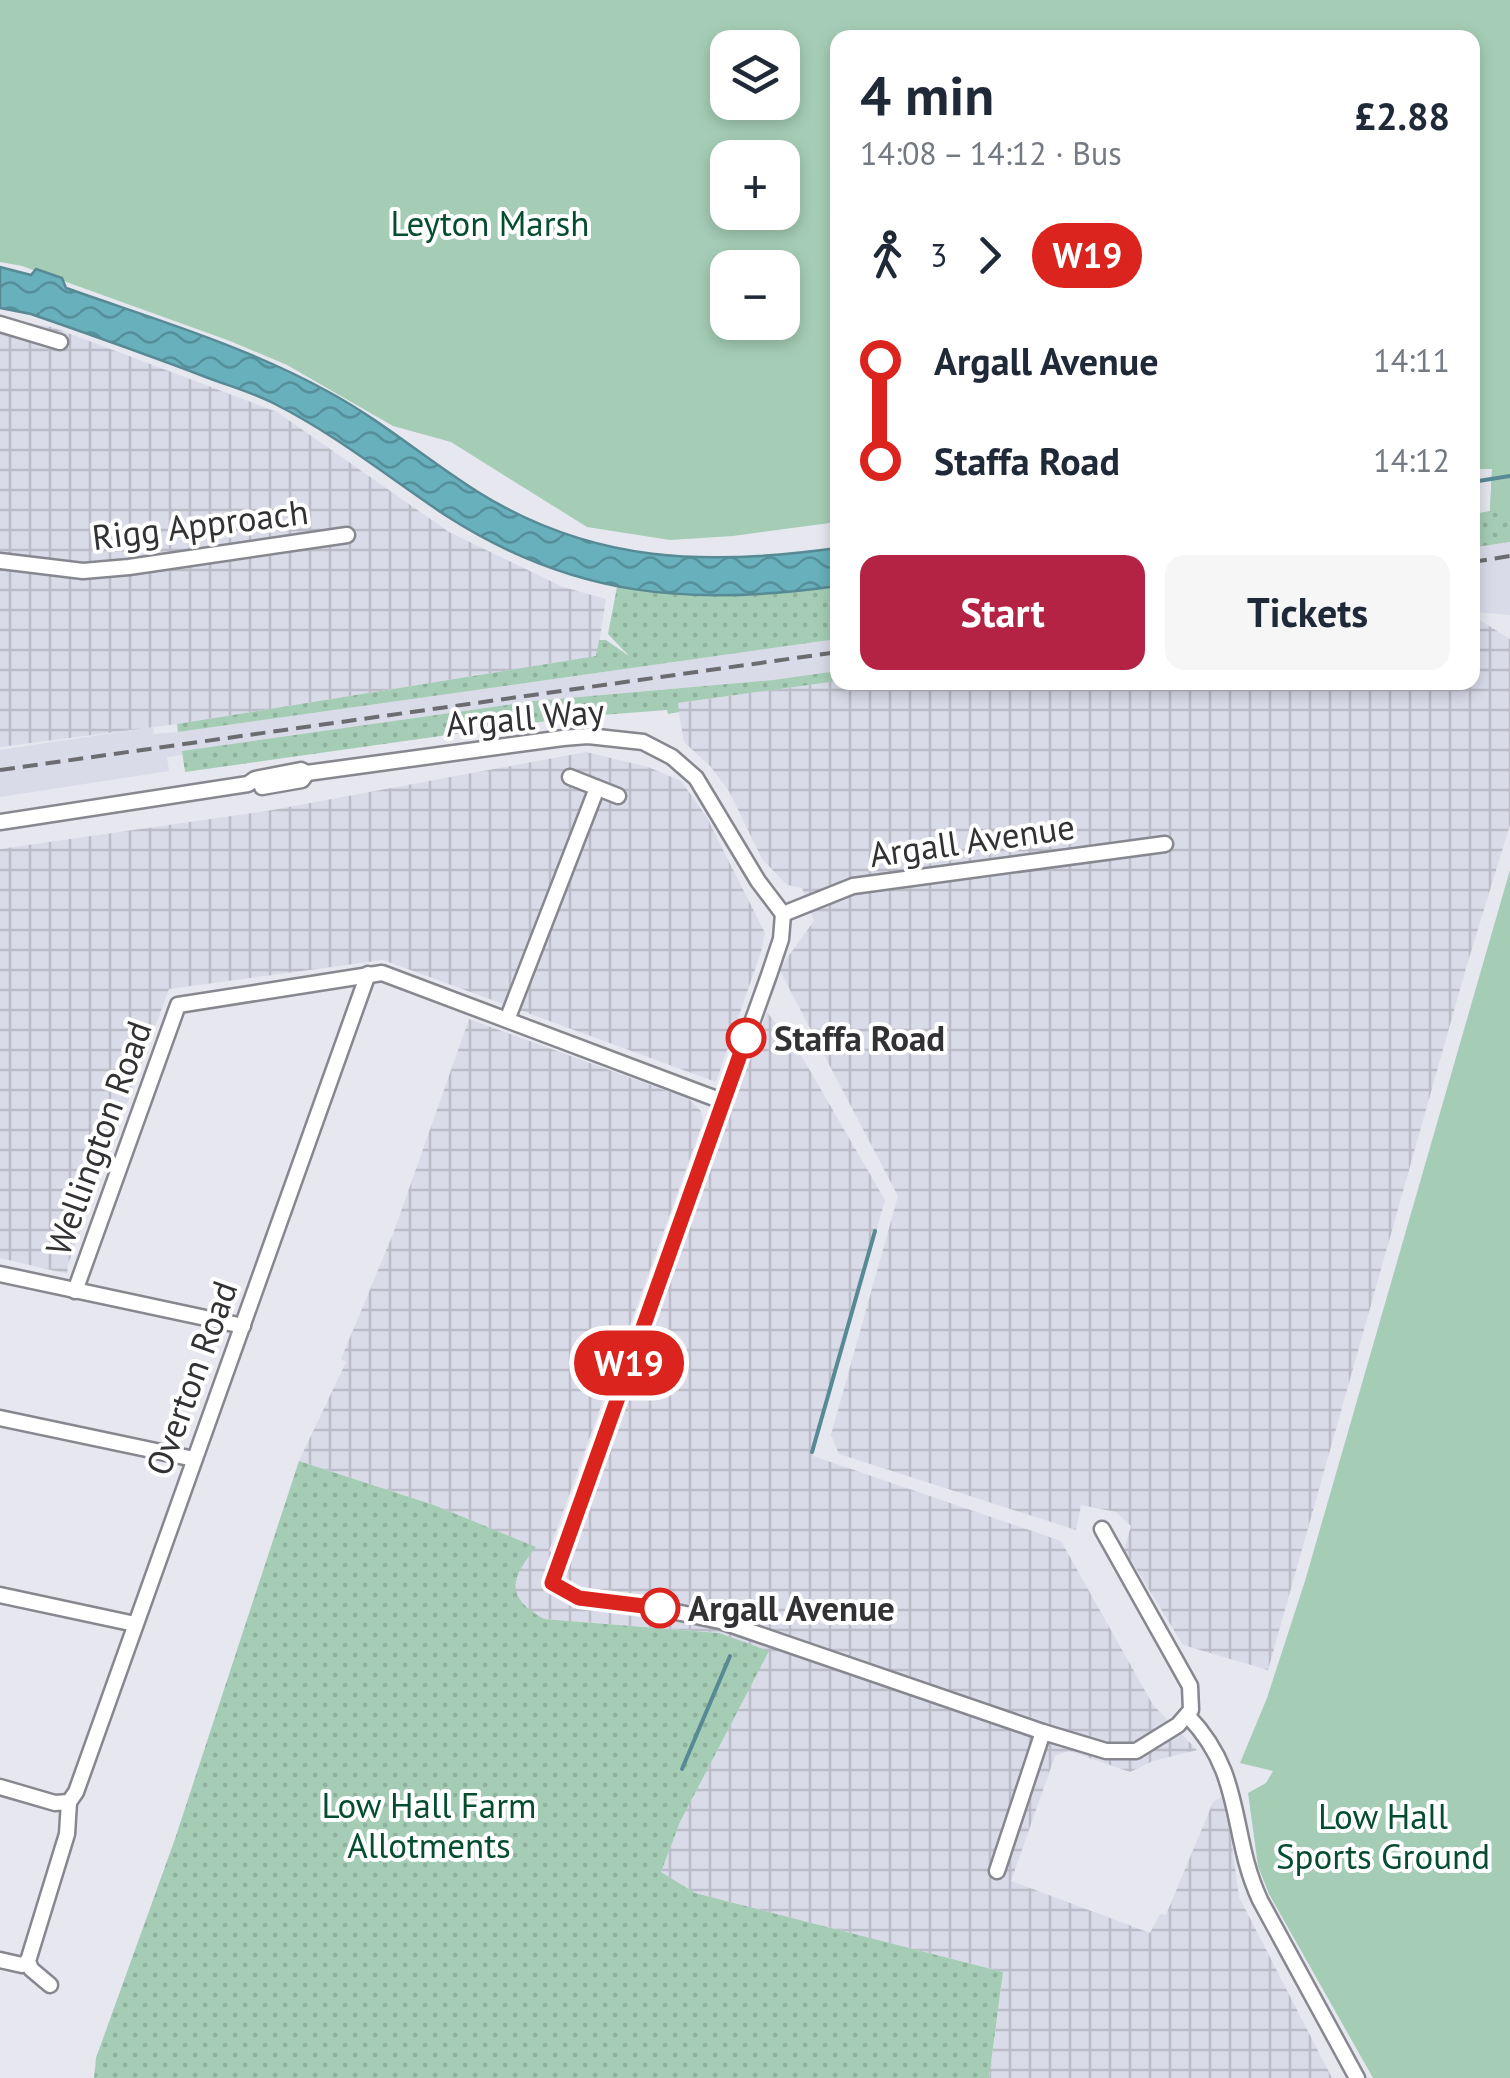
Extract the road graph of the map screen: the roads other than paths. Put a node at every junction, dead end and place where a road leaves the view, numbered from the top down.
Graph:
1 (0, 324) edge
2 (60, 342) dead end
3 (347, 535) dead end
4 (0, 561) edge
5 (570, 776) dead end
6 (597, 788) junction
7 (618, 796) dead end
8 (0, 822) edge
9 (1165, 844) dead end
10 (783, 914) junction
11 (368, 974) junction
12 (507, 1020) junction
13 (722, 1101) junction
14 (0, 1274) edge
15 (75, 1291) junction
16 (242, 1326) junction
17 (0, 1418) edge
18 (194, 1458) junction
19 (1102, 1529) dead end
20 (0, 1595) edge
21 (135, 1624) junction
22 (1188, 1716) junction
23 (1043, 1732) junction
24 (0, 1787) edge
25 (69, 1802) junction
26 (997, 1871) dead end
27 (0, 1960) edge
28 (28, 1962) junction
29 (50, 1985) dead end
30 (1357, 2078) edge

1 - 2 street
3 - 4 street, Rigg Approach
5 - 6 street
6 - 7 street
6 - 12 street
8 - 10 street, Argall Way
9 - 10 street, Argall Avenue
10 - 13 street
11 - 12 street
11 - 15 street, Wellington Road
11 - 16 street, Overton Road
12 - 13 street
13 - 23 street
14 - 15 street
15 - 16 street
16 - 18 street, Overton Road
17 - 18 street
18 - 21 street, Overton Road
19 - 22 street
20 - 21 street
21 - 25 street, Overton Road
22 - 23 street
22 - 30 street
23 - 26 street
24 - 25 street
25 - 28 street, Overton Road
27 - 28 street
28 - 29 street

